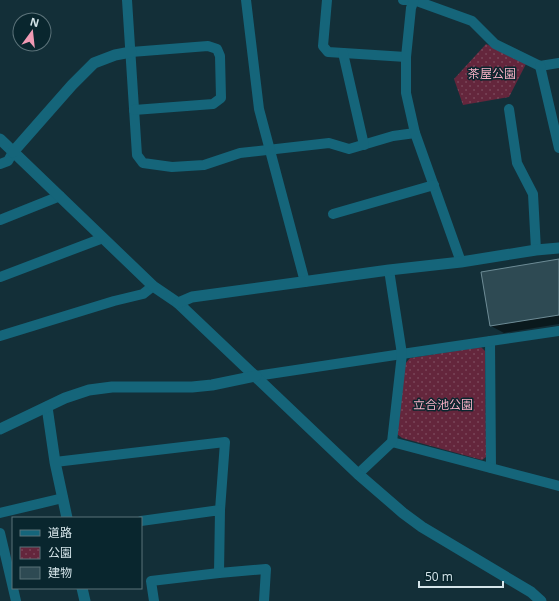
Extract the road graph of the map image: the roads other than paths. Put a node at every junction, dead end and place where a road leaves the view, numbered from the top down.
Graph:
1 (127, 0) edge
2 (246, 0) edge
3 (327, 0) edge
4 (403, 0) edge
5 (414, 0) edge
6 (131, 52) junction
7 (343, 53) junction
8 (406, 57) junction
9 (559, 63) edge
10 (540, 66) junction
11 (509, 109) dead end
12 (134, 110) junction
13 (416, 133) junction
14 (0, 139) edge
15 (364, 145) junction
16 (559, 148) edge
17 (269, 150) junction
18 (13, 152) junction
19 (0, 164) edge
20 (434, 185) junction
21 (60, 196) junction
22 (333, 214) dead end
23 (0, 220) edge
24 (102, 238) junction
25 (559, 248) edge
26 (536, 250) junction
27 (461, 262) junction
28 (389, 270) junction
29 (0, 277) edge
30 (305, 282) junction
31 (153, 286) junction
32 (178, 302) junction
33 (559, 331) edge
34 (0, 336) edge
35 (490, 341) junction
36 (402, 354) junction
37 (256, 376) junction
38 (47, 407) junction
39 (0, 429) edge
40 (392, 442) junction
41 (55, 462) junction
42 (491, 468) junction
43 (358, 474) junction
44 (559, 486) edge
45 (63, 498) junction
46 (220, 510) junction
47 (0, 512) edge
48 (67, 517) edge
49 (142, 521) edge
50 (0, 533) edge
51 (219, 573) junction
52 (12, 584) edge
53 (13, 589) edge
54 (82, 589) edge
55 (16, 601) edge
56 (85, 601) edge
57 (154, 601) edge
58 (264, 601) edge
59 (541, 601) edge

1 - 6 street
2 - 17 street
3 - 7 street
4 - 5 street
5 - 8 street
5 - 10 street
6 - 12 street
6 - 12 street
6 - 18 street
7 - 8 street
7 - 15 street
8 - 13 street
9 - 10 street
10 - 16 street
11 - 26 street
12 - 17 street
13 - 15 street
13 - 20 street
14 - 18 street
15 - 17 street
17 - 30 street
18 - 19 street
18 - 21 street
20 - 22 street
20 - 27 street
21 - 23 street
21 - 24 street
24 - 29 street
24 - 31 street
25 - 26 street
26 - 27 street
27 - 28 street
28 - 30 street
28 - 36 street
30 - 32 street
31 - 32 street
31 - 34 street
32 - 37 street
33 - 35 street
35 - 36 street
35 - 42 street
36 - 37 street
36 - 40 street
37 - 38 street
37 - 43 street
38 - 39 street
38 - 41 street
40 - 42 street
40 - 43 street
41 - 45 street
41 - 46 street
42 - 44 street
43 - 59 street
45 - 47 street
45 - 48 street
46 - 49 street
46 - 51 street
50 - 52 street
51 - 57 street
51 - 58 street
53 - 55 street
54 - 56 street

